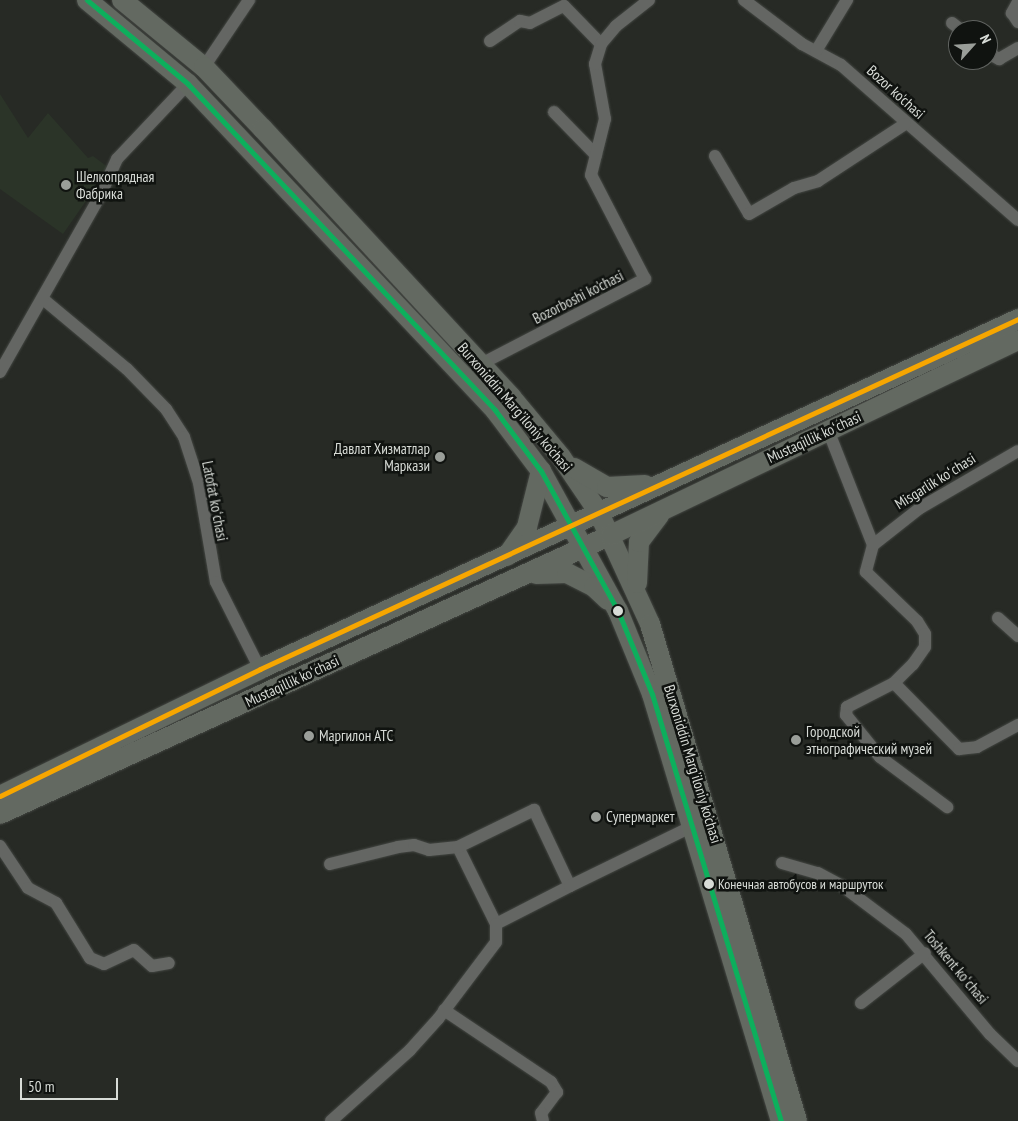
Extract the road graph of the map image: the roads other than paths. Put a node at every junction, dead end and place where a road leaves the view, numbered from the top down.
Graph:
1 (87, 0) edge
2 (122, 0) edge
3 (249, 0) edge
4 (649, 0) edge
5 (744, 0) edge
6 (847, 0) edge
7 (1018, 2) edge
8 (1018, 22) edge
9 (490, 41) dead end
10 (600, 44) junction
11 (1018, 48) edge
12 (816, 52) junction
13 (998, 58) edge
14 (204, 67) junction
15 (188, 84) junction
16 (554, 112) dead end
17 (905, 124) junction
18 (596, 155) junction
19 (715, 156) dead end
20 (1018, 220) edge
21 (43, 299) junction
22 (1018, 319) edge
23 (1018, 340) edge
24 (481, 364) junction
25 (0, 372) edge
26 (828, 430) junction
27 (1018, 451) edge
28 (562, 457) junction
29 (541, 471) junction
30 (664, 482) junction
31 (675, 503) junction
32 (599, 513) junction
33 (574, 525) junction
34 (611, 535) junction
35 (873, 545) junction
36 (585, 547) junction
37 (507, 556) junction
38 (519, 577) junction
39 (642, 602) junction
40 (618, 611) junction
41 (998, 618) dead end
42 (1018, 636) edge
43 (260, 669) junction
44 (894, 683) junction
45 (1018, 725) edge
46 (0, 796) edge
47 (947, 807) dead end
48 (0, 814) edge
49 (693, 826) junction
50 (0, 846) edge
51 (458, 847) junction
52 (782, 863) dead end
53 (330, 864) dead end
54 (570, 886) junction
55 (496, 924) junction
56 (925, 953) junction
57 (169, 963) dead end
58 (861, 1003) dead end
59 (444, 1010) junction
60 (1018, 1061) edge
61 (331, 1121) edge
62 (543, 1121) edge
63 (781, 1121) edge
64 (797, 1121) edge

1 - 15 main road, Burxoniddin Marg’iloniy ko’chasi
2 - 14 main road, Burxoniddin Marg’iloniy ko’chasi
3 - 14 street
4 - 10 street
5 - 12 street, Bozor ko'chasi
6 - 12 street
7 - 8 street
9 - 10 street
10 - 18 street, Bozorboshi ko'chasi
11 - 13 street
12 - 17 street, Bozor ko'chasi
14 - 24 main road, Burxoniddin Marg’iloniy ko’chasi
15 - 21 street
15 - 29 main road, Burxoniddin Marg’iloniy ko’chasi
16 - 18 street
17 - 19 street
17 - 20 street, Bozor ko'chasi
18 - 24 street, Bozorboshi ko'chasi
21 - 25 street
21 - 43 street, Latofat koʻchasi
22 - 30 main road, Mustaqillik koʻchasi
23 - 26 main road, Mustaqillik koʻchasi
24 - 28 main road, Burxoniddin Marg’iloniy ko’chasi
26 - 31 main road, Mustaqillik koʻchasi
26 - 35 street
27 - 35 street, Misgarlik koʻchasi
28 - 30 main road
28 - 32 main road, Burxoniddin Marg’iloniy ko’chasi
29 - 33 main road, Burxoniddin Marg’iloniy ko’chasi
29 - 37 main road
30 - 32 main road, Mustaqillik koʻchasi
31 - 34 main road, Mustaqillik koʻchasi
31 - 39 main road
32 - 33 main road, Mustaqillik koʻchasi
32 - 34 main road, Burxoniddin Marg’iloniy ko’chasi
33 - 36 main road, Burxoniddin Marg’iloniy ko’chasi
33 - 37 main road, Mustaqillik koʻchasi
34 - 36 main road, Mustaqillik koʻchasi
34 - 39 main road, Burxoniddin Marg’iloniy ko’chasi
35 - 44 street
36 - 38 main road, Mustaqillik koʻchasi
36 - 40 main road, Burxoniddin Marg’iloniy ko’chasi
37 - 43 main road, Mustaqillik koʻchasi
38 - 40 main road
38 - 48 main road, Mustaqillik koʻchasi
39 - 64 main road, Burxoniddin Marg’iloniy ko’chasi
40 - 49 main road, Burxoniddin Marg’iloniy ko’chasi
41 - 42 street
43 - 46 main road, Mustaqillik koʻchasi
44 - 45 street
44 - 47 street
49 - 54 street
49 - 63 main road, Burxoniddin Marg’iloniy ko’chasi
50 - 57 street
51 - 53 street
51 - 54 street
51 - 55 street
52 - 56 street, Toshkent koʻchasi
54 - 55 street
55 - 59 street
56 - 58 street
56 - 60 street, Toshkent koʻchasi
59 - 61 street
59 - 62 street

